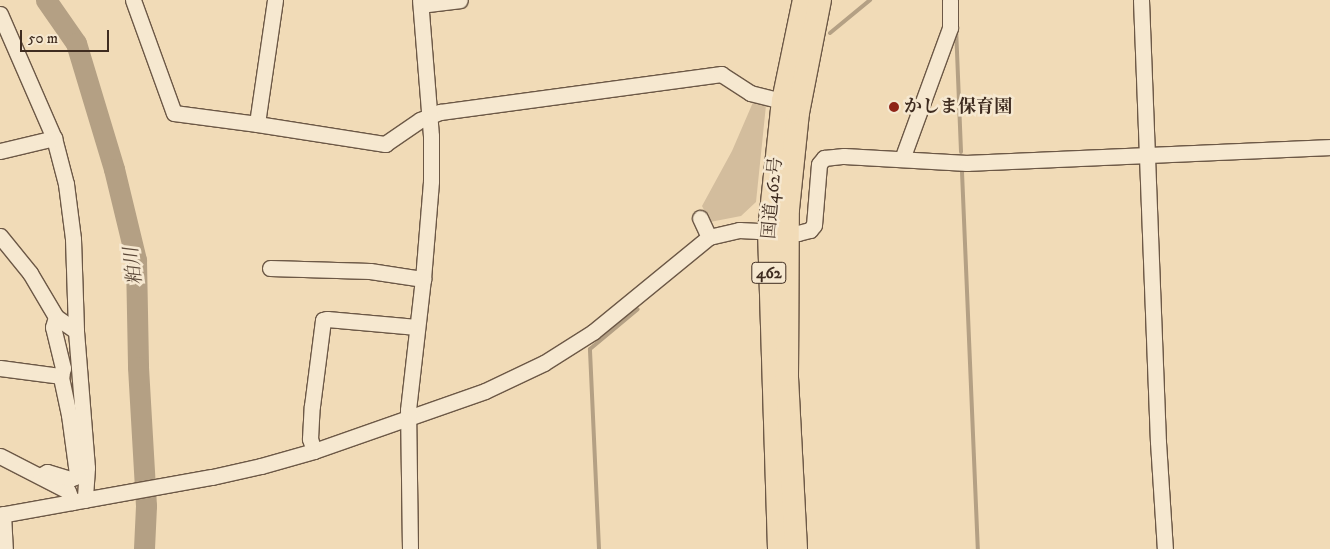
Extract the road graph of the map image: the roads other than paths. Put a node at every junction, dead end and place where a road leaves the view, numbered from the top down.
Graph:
1 (133, 0) edge
2 (275, 0) edge
3 (460, 0) edge
4 (804, 0) edge
5 (820, 0) edge
6 (950, 0) edge
7 (1141, 0) edge
8 (420, 2) edge
9 (0, 14) edge
10 (783, 101) junction
11 (429, 116) junction
12 (256, 124) junction
13 (54, 138) junction
14 (1330, 147) edge
15 (0, 150) edge
16 (1147, 154) junction
17 (902, 159) junction
18 (700, 218) dead end
19 (778, 232) junction
20 (0, 236) edge
21 (710, 238) junction
22 (270, 268) dead end
23 (423, 278) junction
24 (56, 317) junction
25 (417, 327) junction
26 (76, 331) junction
27 (0, 368) edge
28 (60, 376) junction
29 (408, 419) junction
30 (314, 451) junction
31 (0, 456) edge
32 (40, 476) junction
33 (83, 501) junction
34 (1, 514) edge
35 (5, 549) edge
36 (410, 549) edge
37 (778, 549) edge
38 (796, 549) edge
39 (1165, 549) edge

1 - 12 street
2 - 12 street
3 - 8 street
4 - 10 highway, 国道462号 / 462
5 - 19 highway, 国道462号 / 462
6 - 17 street
7 - 16 street
8 - 11 street
9 - 13 street
10 - 11 street
10 - 19 highway, 国道462号 / 462
11 - 12 street
11 - 23 street
13 - 15 street
13 - 26 street
14 - 16 street
16 - 17 street
16 - 39 street
17 - 19 street
18 - 21 street
19 - 21 street
19 - 37 highway, 国道462号 / 462
19 - 38 highway, 国道462号 / 462
20 - 24 street
21 - 29 street
22 - 23 street
23 - 25 street
24 - 26 street
24 - 28 street
25 - 29 street
25 - 30 street
26 - 33 street
27 - 28 street
28 - 32 street
29 - 30 street
29 - 36 street
30 - 33 street
31 - 32 street
32 - 33 street
33 - 34 street
34 - 35 street

